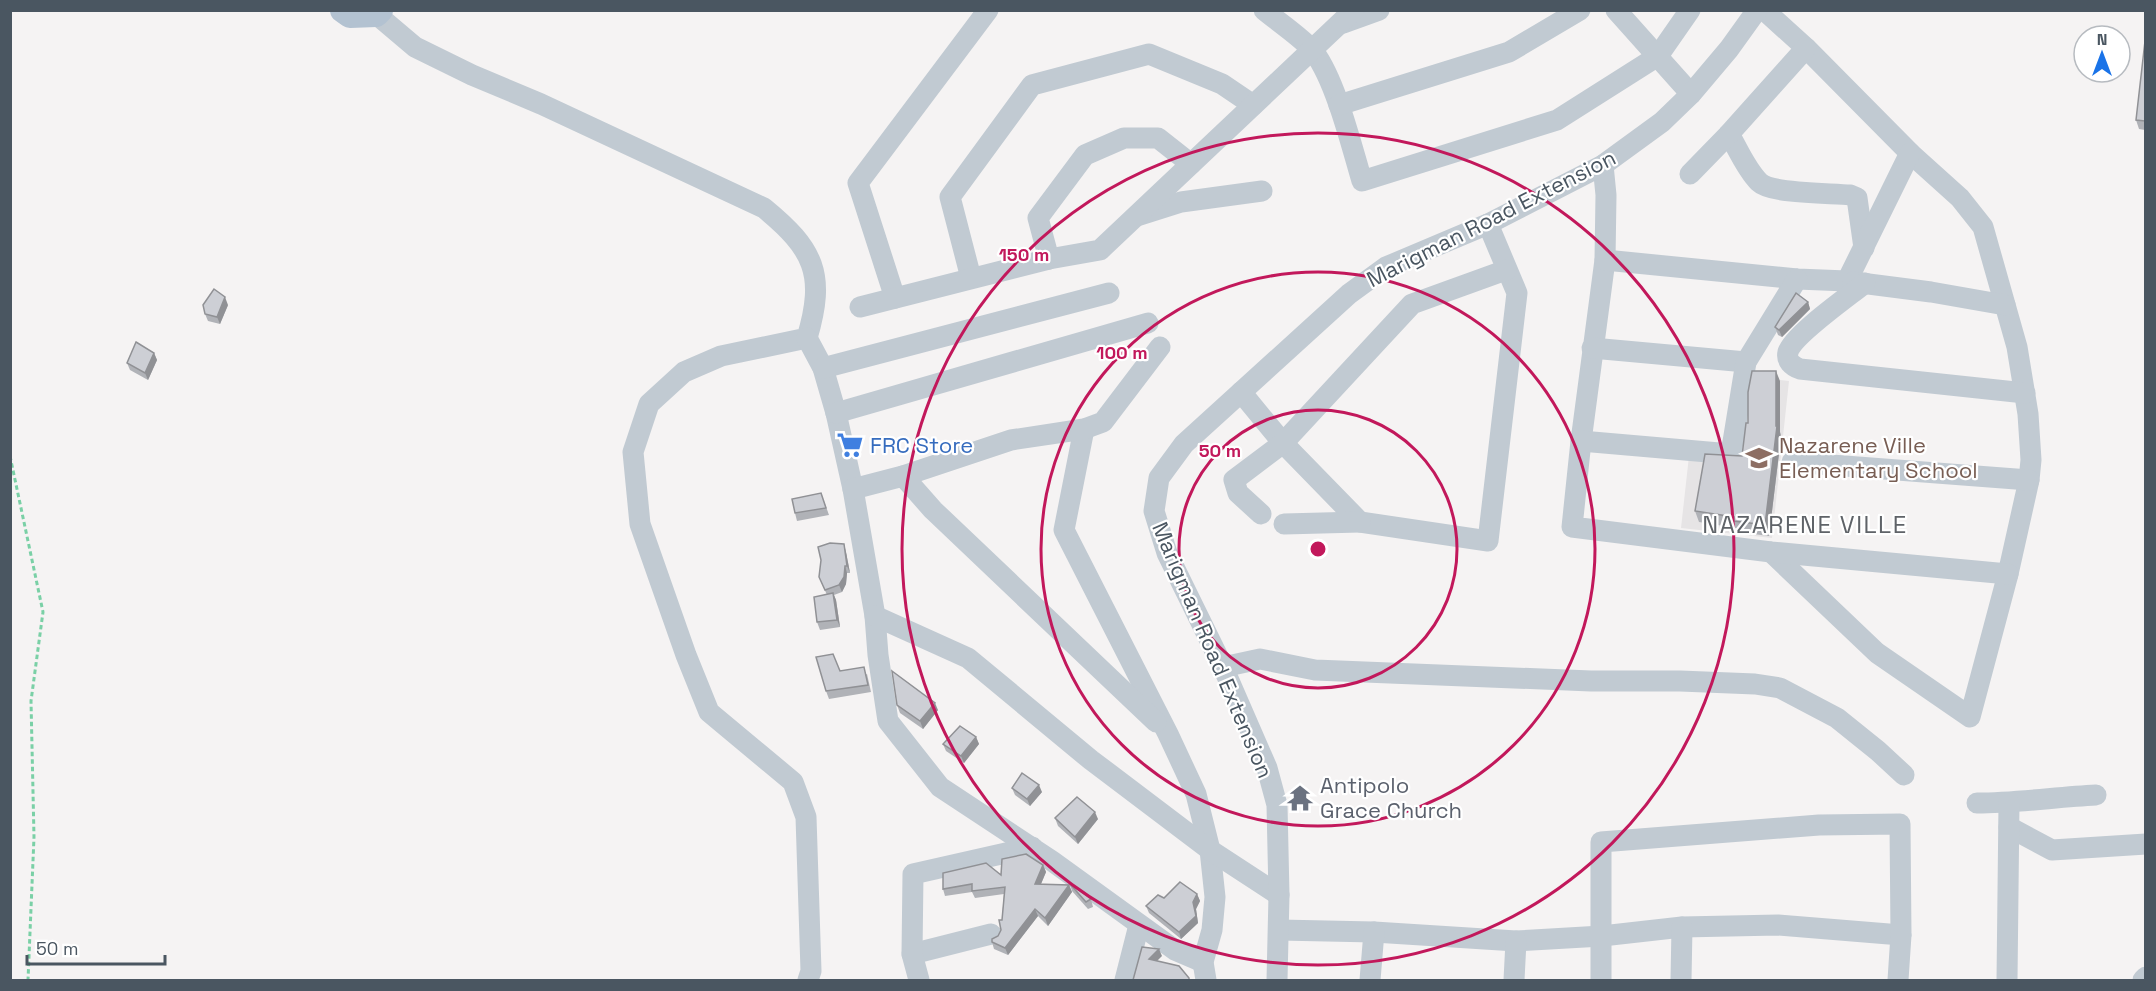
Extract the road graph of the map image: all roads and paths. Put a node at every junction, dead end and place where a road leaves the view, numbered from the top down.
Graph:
1 (343, 10) edge
2 (988, 10) edge
3 (1264, 10) edge
4 (1379, 10) edge
5 (1580, 10) edge
6 (1616, 10) edge
7 (1690, 10) edge
8 (1757, 10) edge
9 (1764, 10) edge
10 (378, 12) edge
11 (1346, 17) edge
12 (1806, 48) junction
13 (1313, 50) junction
14 (1658, 56) junction
15 (1691, 94) junction
16 (1253, 105) junction
17 (1339, 105) junction
18 (1729, 134) junction
19 (1910, 153) junction
20 (1191, 164) junction
21 (1604, 165) junction
22 (1690, 174) dead end
23 (1263, 191) dead end
24 (1136, 216) junction
25 (1488, 224) junction
26 (1864, 248) junction
27 (1049, 259) junction
28 (1605, 260) junction
29 (1506, 270) junction
30 (971, 279) junction
31 (1797, 279) junction
32 (1856, 282) junction
33 (1109, 293) dead end
34 (895, 298) junction
35 (2005, 305) junction
36 (860, 307) dead end
37 (1148, 323) dead end
38 (807, 338) junction
39 (1160, 347) dead end
40 (1592, 348) junction
41 (1746, 362) junction
42 (823, 368) junction
43 (1241, 392) junction
44 (2025, 393) junction
45 (836, 413) junction
46 (1084, 429) junction
47 (1581, 441) junction
48 (1283, 443) junction
49 (10, 456) edge
50 (1792, 462) dead end
51 (903, 476) junction
52 (2029, 480) junction
53 (853, 489) junction
54 (1261, 514) dead end
55 (1360, 522) junction
56 (1284, 524) dead end
57 (1771, 552) junction
58 (2007, 574) junction
59 (876, 616) junction
60 (1223, 667) junction
61 (1168, 734) junction
62 (1904, 775) dead end
63 (2096, 795) dead end
64 (2009, 803) junction
65 (1977, 804) dead end
66 (2009, 826) junction
67 (2145, 844) edge
68 (1032, 847) junction
69 (1210, 850) junction
70 (1279, 895) junction
71 (1139, 925) junction
72 (1682, 927) junction
73 (1279, 930) junction
74 (1374, 932) junction
75 (991, 934) dead end
76 (1901, 935) junction
77 (1602, 936) junction
78 (1516, 941) junction
79 (912, 954) junction
80 (1204, 971) edge
81 (28, 981) edge
82 (808, 981) edge
83 (919, 981) edge
84 (1125, 981) edge
85 (1277, 981) edge
86 (1370, 981) edge
87 (1514, 981) edge
88 (1601, 981) edge
89 (1681, 981) edge
90 (1898, 981) edge
91 (2007, 981) edge

1 - 10 main road
2 - 34 street
3 - 13 street
4 - 11 street
5 - 17 street
6 - 14 street
7 - 14 street
8 - 15 street, Marigman Road Extension
9 - 12 street
10 - 38 street
11 - 13 street
12 - 18 street
12 - 19 street
13 - 16 street
13 - 17 street
14 - 15 street
14 - 17 street
15 - 21 street, Marigman Road Extension
16 - 20 street
16 - 30 street
18 - 22 street
18 - 26 street
19 - 26 street
19 - 35 street
20 - 24 street
20 - 27 street
21 - 25 street, Marigman Road Extension
21 - 28 street
23 - 24 street
24 - 27 street
25 - 29 street
25 - 43 street, Marigman Road Extension
26 - 32 street
27 - 30 street
28 - 31 street
28 - 40 street
29 - 48 street
29 - 55 street
30 - 34 street
31 - 32 street
31 - 41 street
32 - 35 street
32 - 44 street
33 - 42 street
34 - 36 street
35 - 44 street
37 - 45 street
38 - 42 street
38 - 82 street
39 - 46 street
40 - 41 street
40 - 47 street
41 - 47 street
42 - 45 street
43 - 48 street
43 - 60 street, Marigman Road Extension
44 - 52 street
45 - 53 street
46 - 51 street
46 - 61 street
47 - 57 street
48 - 54 street
48 - 55 street
49 - 81 path
50 - 52 street
51 - 53 street
51 - 61 street
52 - 58 street
53 - 59 street
55 - 56 street
57 - 58 street
57 - 58 street
59 - 68 street
59 - 69 street
60 - 62 street
60 - 70 street, Marigman Road Extension
61 - 69 street
63 - 64 street
64 - 65 street
64 - 66 street
66 - 67 street
66 - 91 street
68 - 71 street
68 - 79 street
69 - 70 street
69 - 80 street
70 - 73 street, Marigman Road Extension
71 - 80 street
71 - 84 street
72 - 76 street
72 - 77 street
72 - 89 street
73 - 74 street
73 - 85 street, Marigman Road Extension
74 - 78 street
74 - 86 street
75 - 79 street
76 - 77 street
76 - 90 street
77 - 78 street
77 - 88 street
78 - 87 street
79 - 83 street

